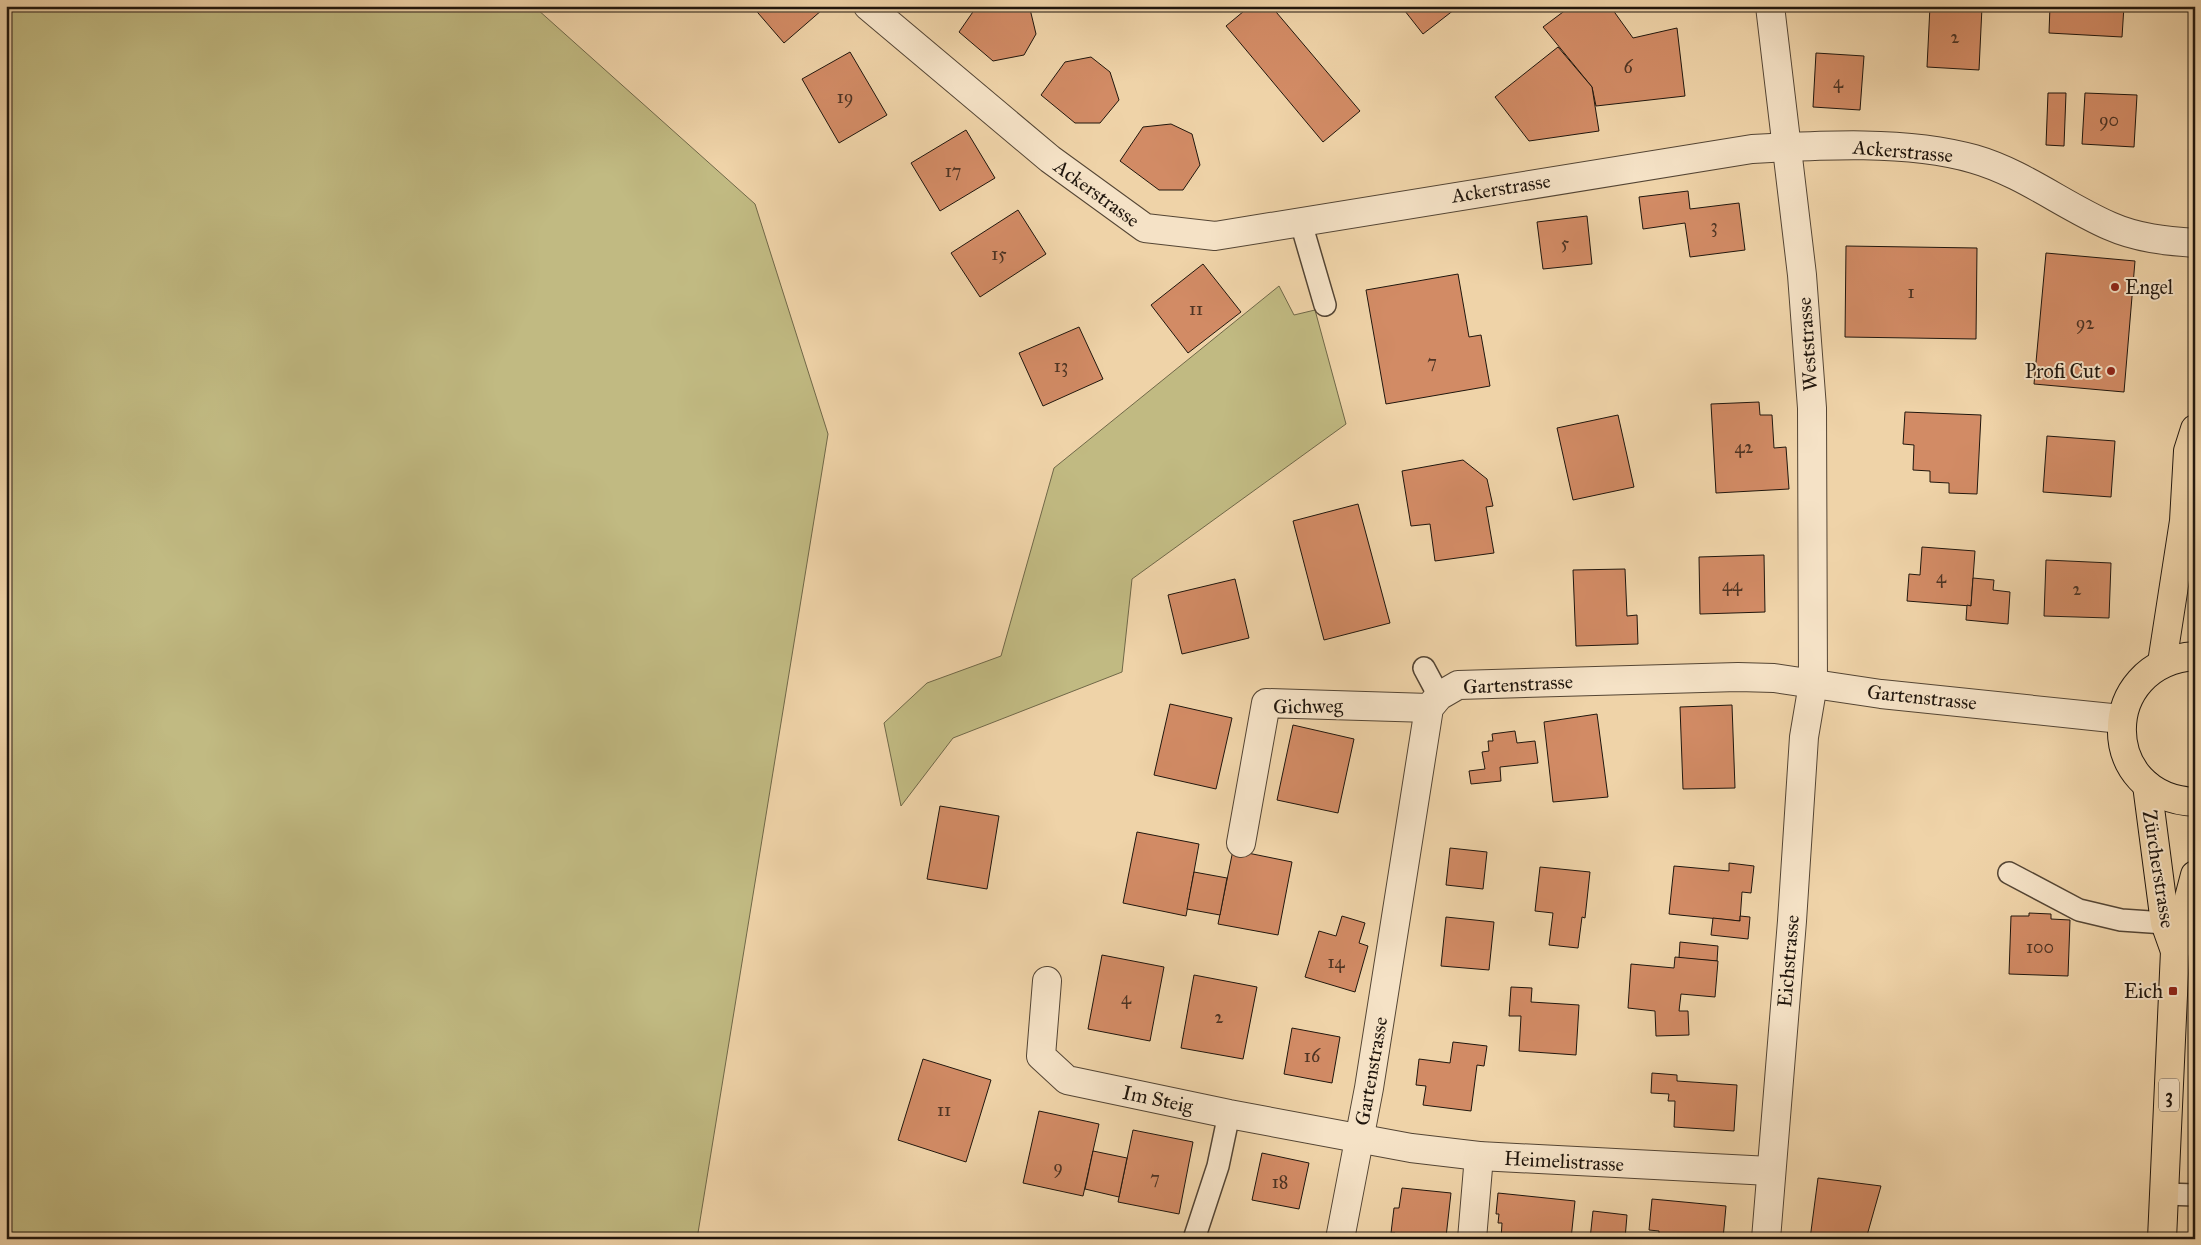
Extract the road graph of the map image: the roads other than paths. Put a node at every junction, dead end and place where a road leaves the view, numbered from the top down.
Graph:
1 (868, 6) edge
2 (1770, 6) edge
3 (1787, 147) junction
4 (1300, 224) junction
5 (2195, 243) edge
6 (1325, 305) dead end
7 (2195, 429) edge
8 (2195, 656) edge
9 (2162, 663) junction
10 (1424, 668) dead end
11 (1813, 684) junction
12 (1434, 702) junction
13 (2121, 719) junction
14 (2147, 785) junction
15 (2195, 802) edge
16 (1241, 842) dead end
17 (2009, 873) dead end
18 (2195, 875) edge
19 (2165, 923) junction
20 (2175, 951) junction
21 (1047, 981) dead end
22 (1229, 1114) junction
23 (1359, 1138) junction
24 (1478, 1156) junction
25 (1770, 1171) junction
26 (2164, 1194) junction
27 (2195, 1195) edge
28 (1194, 1239) edge
29 (1340, 1239) edge
30 (1472, 1239) edge
31 (1766, 1239) edge
32 (2162, 1239) edge

1 - 4 street, Ackerstrasse
2 - 3 street, Weststrasse
3 - 4 street, Ackerstrasse
3 - 5 street, Ackerstrasse
3 - 11 street, Weststrasse
4 - 6 lane
7 - 9 main road
8 - 9 main road
9 - 13 main road
10 - 12 lane
11 - 12 street, Gartenstrasse
11 - 13 street, Gartenstrasse
11 - 25 street, Eichstrasse
12 - 16 street, Gichweg
12 - 23 street, Gartenstrasse
13 - 14 main road
14 - 15 main road
14 - 19 main road, Zürcherstrasse / 3
17 - 19 lane
18 - 20 main road, Zürcherstrasse / 3
19 - 20 main road, Zürcherstrasse / 3
20 - 26 main road, Zürcherstrasse / 3
21 - 22 street, Im Steig
22 - 23 street, Im Steig
22 - 28 lane
23 - 24 street, Heimelistrasse
23 - 29 street, Gartenstrasse
24 - 25 street, Heimelistrasse
24 - 30 street
25 - 31 street, Eichstrasse
26 - 27 lane
26 - 32 main road, Zürcherstrasse / 3

